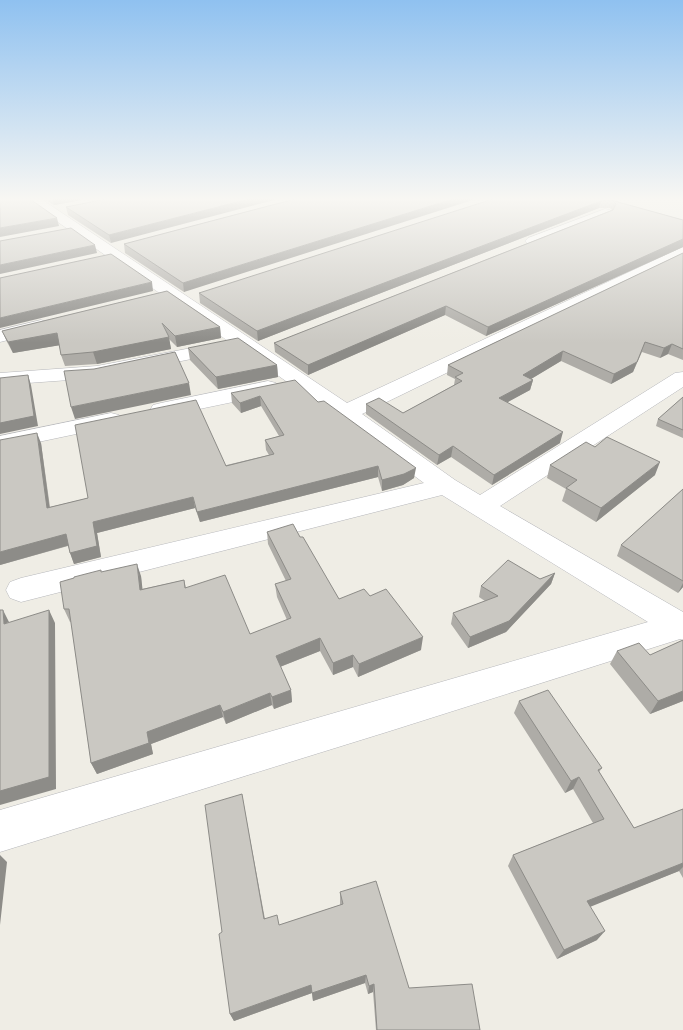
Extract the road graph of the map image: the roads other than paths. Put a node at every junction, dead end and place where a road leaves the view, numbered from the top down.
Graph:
1 (103, 247) edge
2 (683, 252) edge
3 (57, 322) edge
4 (0, 336) edge
5 (257, 346) junction
6 (683, 378) edge
7 (0, 379) edge
8 (301, 381) junction
9 (346, 413) junction
10 (0, 443) edge
11 (446, 486) junction
12 (480, 507) junction
13 (21, 590) dead end
14 (681, 626) edge
15 (0, 831) edge

1 - 5 street
2 - 9 street
3 - 4 street
5 - 7 street
5 - 8 street
6 - 12 street
8 - 9 street
8 - 10 street
9 - 11 street
11 - 12 street
11 - 13 street
12 - 14 street
14 - 15 street

